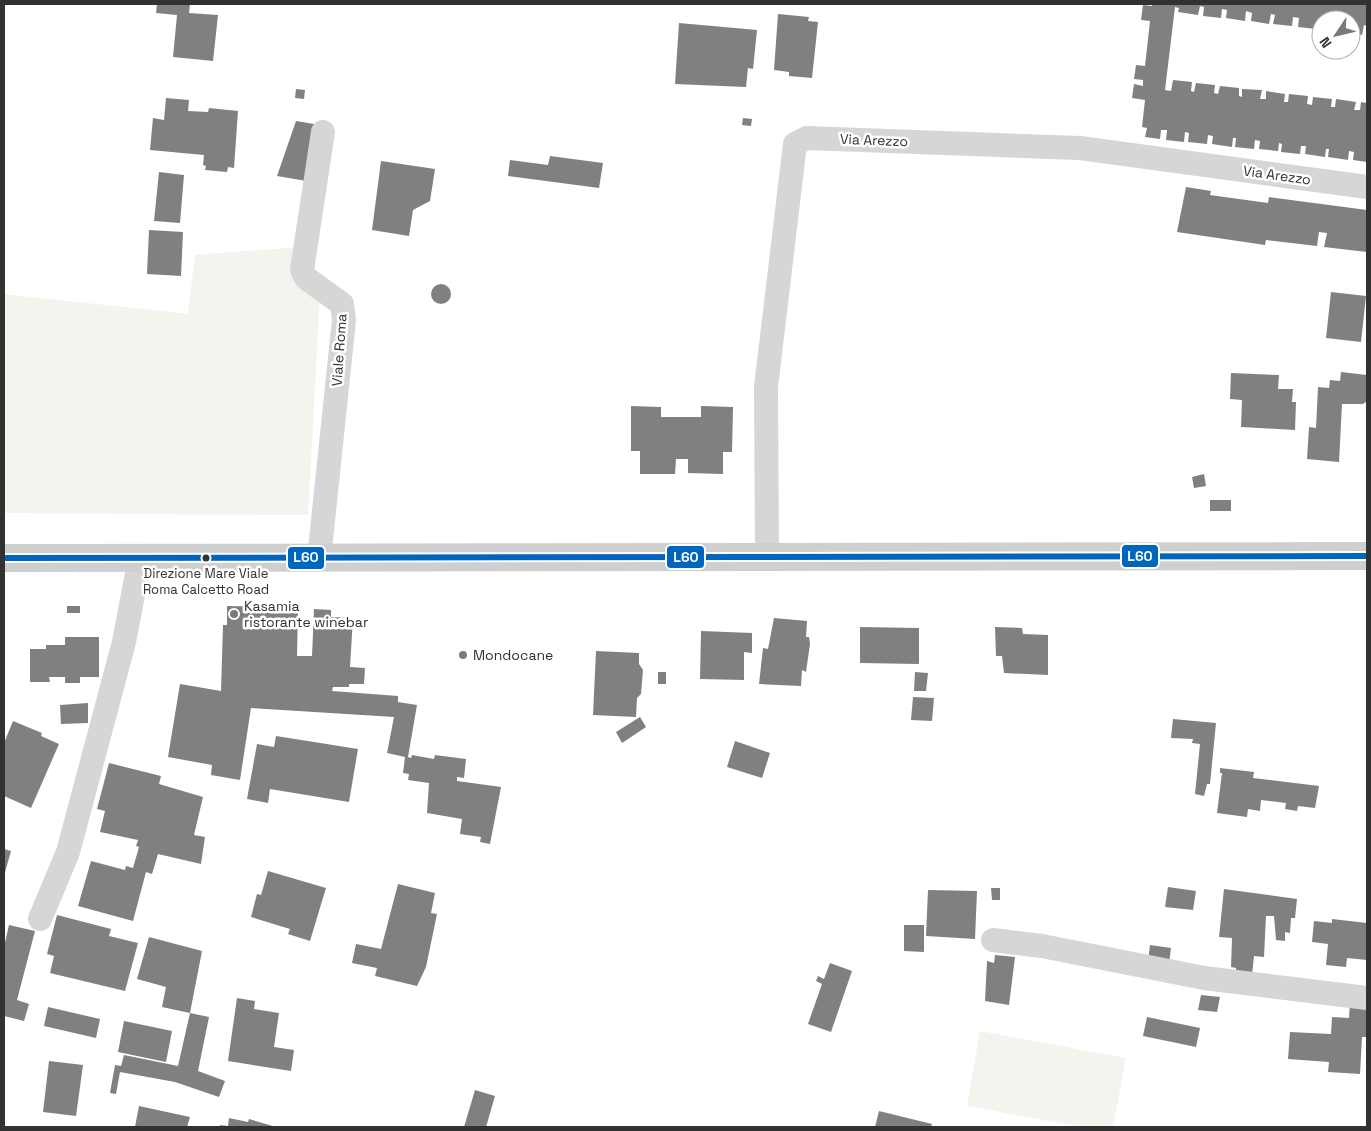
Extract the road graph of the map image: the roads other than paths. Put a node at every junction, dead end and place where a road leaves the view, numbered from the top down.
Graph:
1 (324, 132) dead end
2 (1367, 187) edge
3 (1367, 556) edge
4 (4, 558) edge
5 (140, 558) junction
6 (767, 558) junction
7 (319, 559) junction
8 (40, 919) dead end
9 (993, 940) dead end
10 (1367, 998) edge

1 - 7 street, Viale Roma
2 - 6 street, Via Arezzo
3 - 6 main road
4 - 5 main road
5 - 7 main road
5 - 8 street
6 - 7 main road
9 - 10 street

